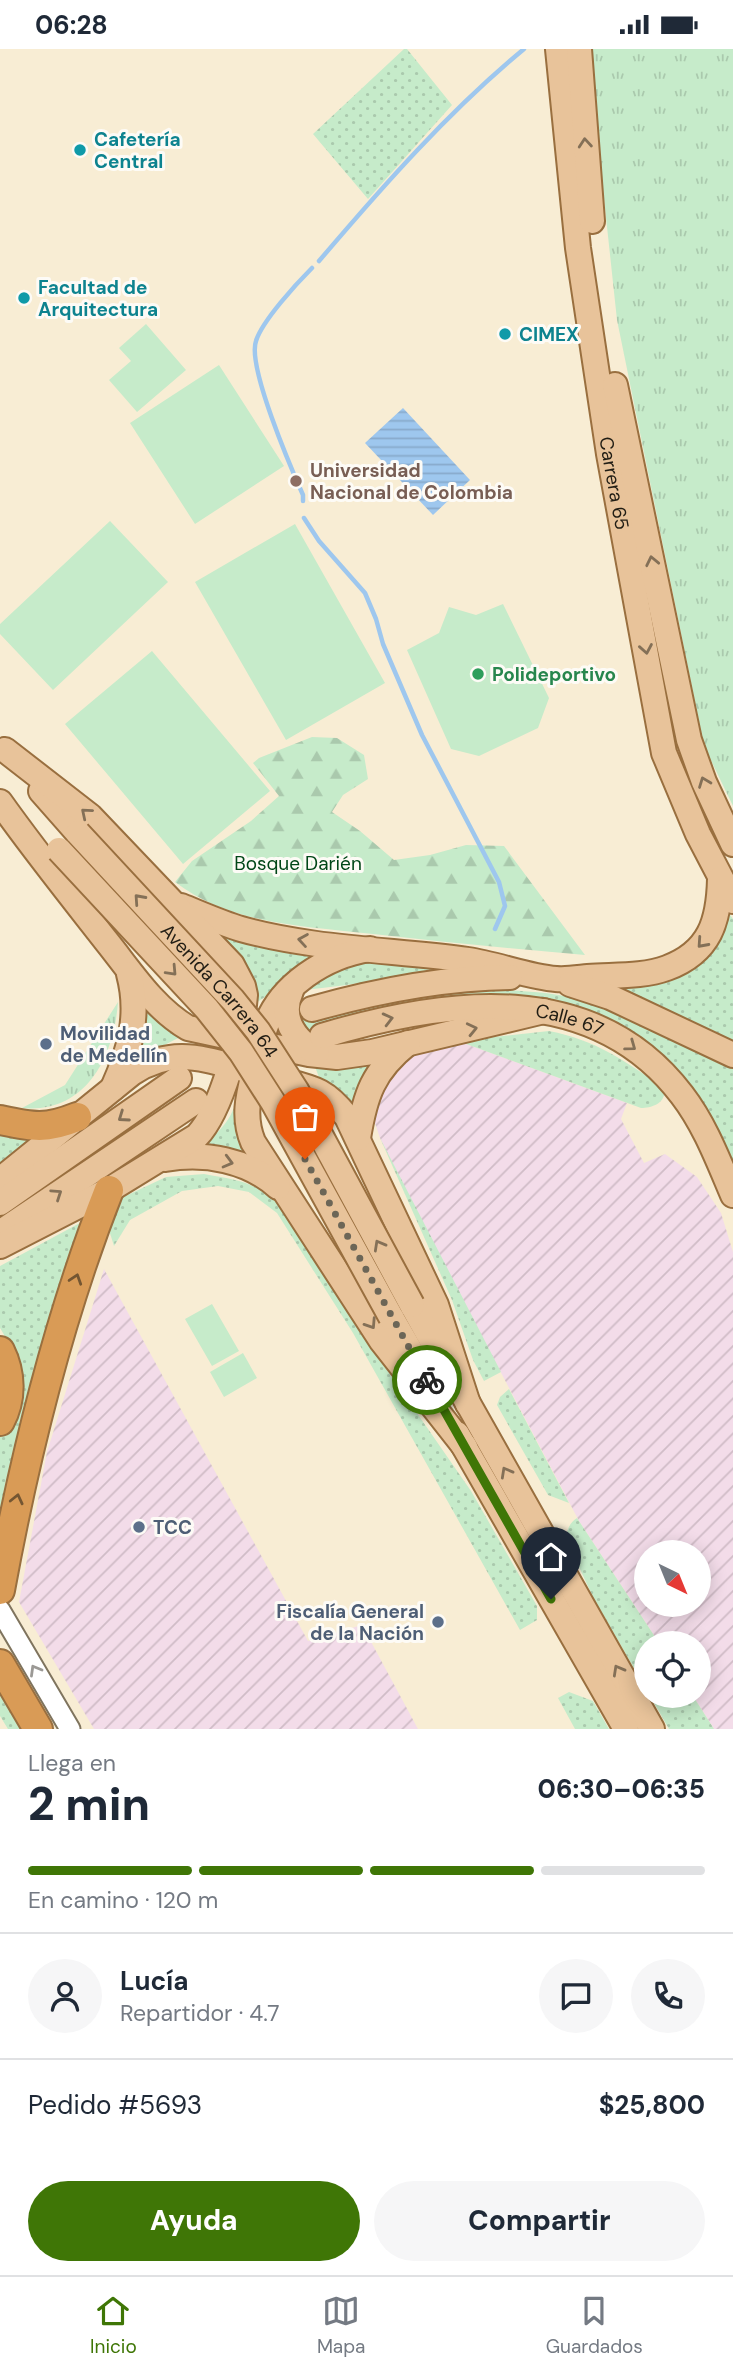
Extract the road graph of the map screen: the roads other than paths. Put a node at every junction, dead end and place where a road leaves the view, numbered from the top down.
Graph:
1 (558, 49) edge
2 (579, 49) edge
3 (2, 747) edge
4 (0, 792) edge
5 (0, 802) edge
6 (733, 844) edge
7 (720, 879) junction
8 (171, 901) junction
9 (733, 901) edge
10 (209, 940) junction
11 (370, 949) junction
12 (127, 967) junction
13 (556, 979) junction
14 (293, 987) junction
15 (145, 991) junction
16 (312, 1009) dead end
17 (544, 1011) junction
18 (236, 1039) junction
19 (410, 1042) junction
20 (261, 1044) junction
21 (322, 1046) junction
22 (733, 1055) edge
23 (229, 1066) junction
24 (174, 1067) junction
25 (254, 1072) junction
26 (113, 1088) junction
27 (196, 1101) dead end
28 (77, 1117) junction
29 (0, 1121) edge
30 (208, 1125) junction
31 (352, 1127) junction
32 (161, 1160) junction
33 (269, 1165) junction
34 (0, 1180) edge
35 (109, 1191) junction
36 (733, 1195) edge
37 (291, 1199) junction
38 (0, 1203) edge
39 (0, 1232) edge
40 (0, 1246) edge
41 (402, 1311) junction
42 (0, 1351) edge
43 (468, 1404) junction
44 (0, 1421) edge
45 (464, 1447) junction
46 (0, 1590) edge
47 (0, 1610) edge
48 (0, 1664) edge
49 (38, 1729) edge
50 (69, 1729) edge
51 (626, 1729) edge
52 (652, 1729) edge

1 -> 7 main road, Carrera 65
6 -> 2 main road, Carrera 65
8 -> 3 main road
41 -> 3 main road, Avenida Carrera 64, bridge
4 -> 41 main road, Avenida Carrera 64, bridge
5 - 12 main road
7 - 9 main road, Carrera 65
7 -> 13 main road
8 - 10 main road
11 -> 8 main road
10 - 15 main road
10 - 18 main road
11 - 13 main road
11 - 14 main road
12 - 15 main road
12 - 26 main road
13 - 16 main road, Calle 67
13 - 22 main road, Calle 67
14 - 20 main road
14 - 21 main road
15 - 18 main road
19 -> 17 main road
21 -> 17 main road, Calle 67
17 -> 36 main road, Calle 67
18 - 20 main road
18 - 23 main road
19 - 21 main road
19 - 31 main road
20 - 21 main road
20 - 25 main road
23 - 24 main road
23 - 25 main road
23 - 30 main road
24 - 26 main road
24 - 30 main road
24 -> 38 main road
25 - 31 main road
25 - 33 main road
26 - 28 main road
39 -> 27 main road
28 - 29 highway
28 - 34 main road
30 - 32 main road
31 - 33 main road
31 - 43 main road
32 - 35 main road
32 -> 37 main road
33 - 37 main road
35 - 40 main road
46 -> 35 highway
37 -> 45 main road
41 - 43 main road
41 - 45 main road
42 - 44 highway
52 -> 43 main road
45 - 51 main road
50 -> 47 street
48 - 49 highway

